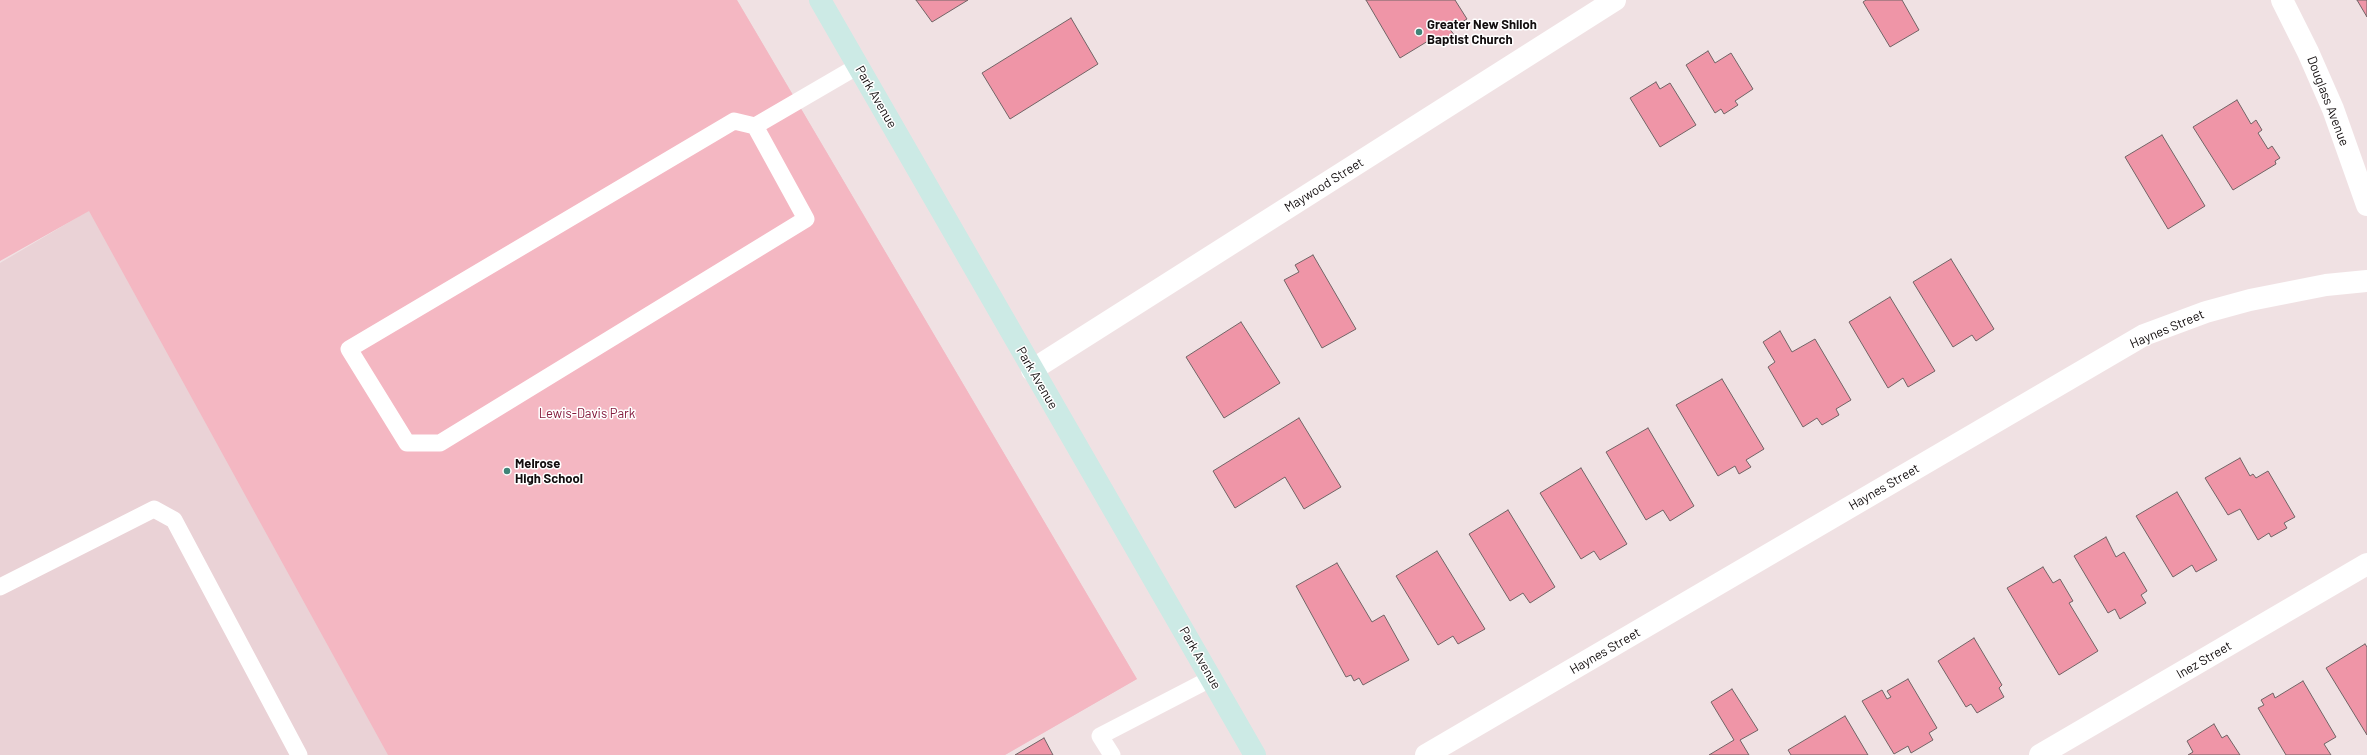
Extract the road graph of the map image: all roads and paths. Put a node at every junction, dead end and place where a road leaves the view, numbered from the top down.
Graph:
1 (820, 0) edge
2 (1615, 0) edge
3 (2282, 0) edge
4 (858, 66) junction
5 (755, 126) junction
6 (2367, 205) edge
7 (2367, 280) edge
8 (1032, 370) junction
9 (2367, 564) edge
10 (0, 587) edge
11 (1212, 678) junction
12 (299, 755) edge
13 (1112, 755) edge
14 (1255, 755) edge
15 (1426, 755) edge
16 (2040, 755) edge

1 - 4 main road, Park Avenue
2 - 8 street, Maywood Street
3 - 6 street, Douglass Avenue
4 - 5 lane
4 - 8 main road, Park Avenue
5 - 5 lane
7 - 15 street, Haynes Street
8 - 11 main road, Park Avenue
9 - 16 street, Inez Street
10 - 12 lane
11 - 13 lane
11 - 14 main road, Park Avenue

